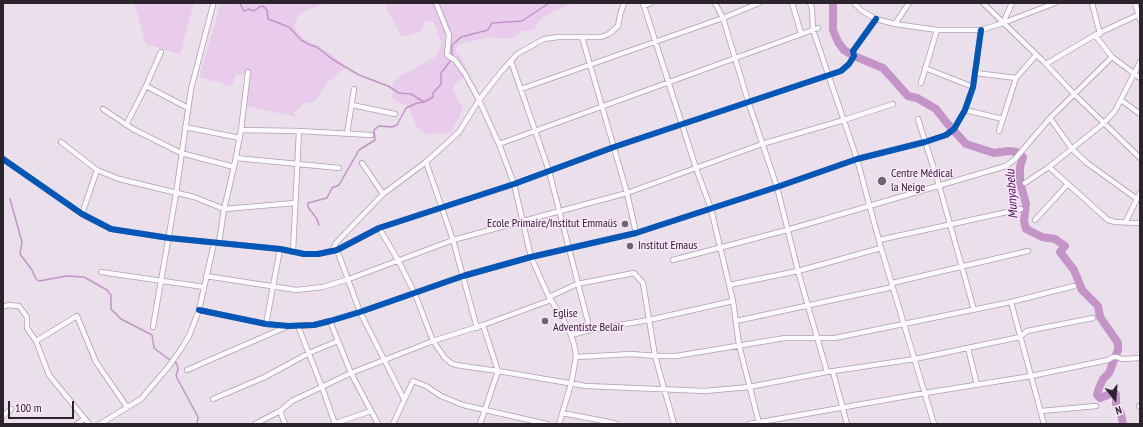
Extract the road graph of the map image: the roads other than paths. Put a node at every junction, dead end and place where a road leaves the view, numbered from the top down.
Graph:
1 (436, 3) edge
2 (624, 3) edge
3 (651, 3) edge
4 (715, 3) edge
5 (758, 3) edge
6 (792, 3) edge
7 (810, 3) edge
8 (854, 3) edge
9 (909, 3) edge
10 (983, 3) edge
11 (1012, 3) edge
12 (1055, 3) edge
13 (1092, 3) edge
14 (1134, 3) edge
15 (644, 4) edge
16 (1050, 4) edge
17 (214, 5) dead end
18 (1139, 14) edge
19 (723, 18) junction
20 (876, 19) junction
21 (1140, 20) edge
22 (1003, 23) junction
23 (895, 24) junction
24 (816, 29) junction
25 (937, 30) junction
26 (981, 30) junction
27 (801, 33) junction
28 (1098, 34) junction
29 (582, 37) junction
30 (656, 41) junction
31 (161, 52) dead end
32 (1036, 55) junction
33 (1112, 57) junction
34 (735, 58) junction
35 (511, 61) junction
36 (1140, 62) edge
37 (1046, 64) junction
38 (590, 65) junction
39 (925, 68) junction
40 (248, 72) dead end
41 (976, 73) junction
42 (1134, 74) junction
43 (830, 75) junction
44 (1016, 78) junction
45 (1140, 78) edge
46 (668, 81) junction
47 (921, 83) dead end
48 (146, 86) junction
49 (973, 87) junction
50 (354, 89) dead end
51 (521, 90) junction
52 (1074, 94) junction
53 (479, 100) junction
54 (1121, 100) junction
55 (748, 101) junction
56 (893, 104) dead end
57 (352, 105) junction
58 (601, 106) junction
59 (188, 108) junction
60 (103, 109) dead end
61 (965, 110) junction
62 (395, 114) dead end
63 (1140, 114) edge
64 (1050, 118) junction
65 (918, 119) dead end
66 (1003, 119) junction
67 (844, 120) junction
68 (1104, 123) junction
69 (683, 124) junction
70 (126, 125) junction
71 (185, 127) junction
72 (241, 130) junction
73 (299, 131) junction
74 (534, 131) junction
75 (999, 131) dead end
76 (347, 134) junction
77 (371, 135) dead end
78 (240, 138) junction
79 (61, 142) dead end
80 (925, 142) junction
81 (499, 144) junction
82 (762, 144) junction
83 (614, 147) junction
84 (1072, 149) junction
85 (182, 153) junction
86 (236, 158) junction
87 (1140, 158) edge
88 (3, 159) edge
89 (857, 159) junction
90 (426, 162) junction
91 (362, 163) dead end
92 (297, 164) junction
93 (234, 167) junction
94 (1049, 167) junction
95 (339, 168) dead end
96 (696, 168) junction
97 (97, 170) junction
98 (549, 171) junction
99 (1025, 183) dead end
100 (514, 184) junction
101 (1068, 184) junction
102 (939, 185) junction
103 (777, 187) junction
104 (627, 193) junction
105 (1140, 193) edge
106 (176, 194) junction
107 (383, 194) junction
108 (1136, 199) junction
109 (295, 203) junction
110 (869, 205) junction
111 (442, 207) junction
112 (224, 209) junction
113 (711, 209) junction
114 (1020, 209) dead end
115 (560, 211) junction
116 (82, 214) junction
117 (1035, 220) dead end
118 (522, 221) junction
119 (1125, 223) junction
120 (1140, 223) edge
121 (951, 224) junction
122 (379, 228) junction
123 (787, 230) junction
124 (636, 233) junction
125 (169, 238) junction
126 (452, 240) junction
127 (879, 240) junction
128 (217, 243) junction
129 (721, 247) junction
130 (881, 248) junction
131 (280, 249) junction
132 (569, 249) junction
133 (337, 250) junction
134 (293, 251) junction
135 (332, 251) junction
136 (1028, 251) dead end
137 (531, 257) junction
138 (398, 260) junction
139 (673, 260) dead end
140 (962, 266) junction
141 (798, 271) junction
142 (101, 272) dead end
143 (206, 276) junction
144 (463, 276) junction
145 (349, 279) junction
146 (161, 281) junction
147 (577, 284) junction
148 (729, 285) junction
149 (892, 285) junction
150 (1074, 286) dead end
151 (204, 287) junction
152 (273, 288) junction
153 (415, 294) junction
154 (550, 299) junction
155 (733, 301) junction
156 (1011, 302) junction
157 (808, 305) junction
158 (3, 307) edge
159 (199, 310) junction
160 (974, 310) junction
161 (360, 312) junction
162 (1093, 318) dead end
163 (649, 320) junction
164 (330, 321) junction
165 (736, 321) junction
166 (266, 324) junction
167 (905, 324) junction
168 (484, 325) junction
169 (288, 326) junction
170 (298, 326) junction
171 (153, 327) dead end
172 (477, 328) junction
173 (590, 330) junction
174 (571, 335) junction
175 (1020, 337) junction
176 (817, 338) junction
177 (36, 341) junction
178 (338, 341) junction
179 (433, 341) junction
180 (739, 345) junction
181 (968, 348) junction
182 (309, 353) junction
183 (655, 356) junction
184 (576, 357) junction
185 (1140, 358) edge
186 (384, 360) junction
187 (915, 360) junction
188 (187, 370) dead end
189 (498, 370) junction
190 (827, 372) junction
191 (833, 372) junction
192 (350, 373) junction
193 (1031, 376) junction
194 (570, 384) junction
195 (977, 385) junction
196 (322, 387) junction
197 (749, 387) junction
198 (664, 390) junction
199 (925, 393) junction
200 (404, 398) junction
201 (213, 399) dead end
202 (1096, 406) dead end
203 (127, 407) junction
204 (843, 407) junction
205 (11, 409) dead end
206 (484, 409) junction
207 (280, 411) junction
208 (371, 411) junction
209 (1041, 411) junction
210 (562, 414) junction
211 (3, 416) edge
212 (84, 419) junction
213 (759, 422) junction
214 (76, 424) edge
215 (89, 424) edge
216 (100, 424) edge
217 (255, 424) edge
218 (285, 424) edge
219 (334, 424) edge
220 (378, 424) edge
221 (392, 424) edge
222 (480, 424) edge
223 (547, 424) edge
224 (559, 424) edge
225 (616, 424) edge
226 (674, 424) edge
227 (749, 424) edge
228 (847, 424) edge
229 (934, 424) edge
230 (1044, 424) edge

1 - 53 street
2 - 29 street
3 - 15 street
4 - 19 street
5 - 19 street
6 - 27 street
7 - 24 street
8 - 20 street
9 - 23 street
10 - 22 street
11 - 22 street
12 - 16 street
13 - 28 street
14 - 18 street
15 - 30 street
16 - 22 street
17 - 59 street
18 - 21 street
18 - 28 street
19 - 30 street
19 - 34 street
20 - 23 street
20 - 43 street
22 - 26 street
22 - 32 street
23 - 25 street
24 - 27 street
24 - 43 street
25 - 26 street
25 - 39 street
26 - 41 street
27 - 34 street
28 - 33 street
28 - 37 street
29 - 35 street
29 - 38 street
30 - 38 street
30 - 46 street
31 - 48 street
32 - 37 street
32 - 44 street
33 - 42 street
33 - 52 street
34 - 46 street
34 - 55 street
35 - 51 street
35 - 53 street
36 - 42 street
37 - 52 street
38 - 51 street
38 - 58 street
39 - 47 street
39 - 49 street
40 - 72 street
41 - 44 street
41 - 49 street
42 - 45 street
42 - 54 street
43 - 55 street
43 - 67 street
44 - 66 street
46 - 58 street
46 - 69 street
48 - 59 street
48 - 70 street
49 - 61 street
50 - 57 street
51 - 74 street
52 - 64 street
52 - 68 street
53 - 81 street
53 - 90 street
54 - 63 street
54 - 68 street
55 - 69 street
55 - 82 street
56 - 67 street
57 - 62 street
57 - 76 street
58 - 74 street
58 - 83 street
59 - 71 street
60 - 70 street
61 - 66 street
61 - 80 street
64 - 84 street
64 - 102 street
65 - 80 street
66 - 75 street
67 - 82 street
67 - 89 street
68 - 84 street
68 - 87 street
69 - 83 street
69 - 96 street
70 - 85 street
71 - 78 street
71 - 85 street
72 - 73 street
72 - 78 street
73 - 76 street
73 - 92 street
74 - 81 street
74 - 98 street
76 - 77 street
78 - 86 street
79 - 97 street
80 - 89 street
80 - 102 street
81 - 100 street
82 - 96 street
82 - 103 street
83 - 98 street
83 - 104 street
84 - 94 street
84 - 108 street
85 - 93 street
85 - 106 street
86 - 92 street
86 - 93 street
88 - 116 street
89 - 103 street
89 - 110 street
90 - 107 street
90 - 111 street
91 - 107 street
92 - 95 street
92 - 109 street
93 - 112 street
94 - 99 street
94 - 101 street
96 - 104 street
96 - 113 street
97 - 106 street
97 - 116 street
98 - 100 street
98 - 115 street
100 - 111 street
100 - 118 street
101 - 117 street
101 - 119 street
102 - 110 street
102 - 121 street
103 - 113 street
103 - 123 street
104 - 115 street
104 - 124 street
105 - 108 street
106 - 112 street
106 - 125 street
107 - 135 street
108 - 119 street
109 - 112 street
109 - 134 street
110 - 123 street
110 - 127 street
111 - 122 street
111 - 126 street
112 - 128 street
113 - 124 street
113 - 129 street
114 - 121 street
115 - 118 street
115 - 132 street
116 - 125 street
118 - 126 street
118 - 137 street
119 - 120 street
121 - 127 street
121 - 140 street
122 - 133 street
122 - 138 street
123 - 129 street
123 - 141 street
124 - 132 street
125 - 128 street
125 - 146 street
126 - 138 street
126 - 144 street
127 - 130 street
128 - 131 street
128 - 143 street
129 - 139 street
129 - 148 street
130 - 141 street
130 - 149 street
131 - 134 street
131 - 152 street
132 - 137 street
132 - 147 street
133 - 135 street
133 - 145 street
134 - 135 street
136 - 140 street
137 - 144 street
137 - 154 street
138 - 145 street
138 - 153 street
140 - 149 street
140 - 160 street
141 - 148 street
141 - 157 street
142 - 146 street
143 - 151 street
143 - 152 street
144 - 153 street
144 - 172 street
145 - 152 street
145 - 161 street
146 - 151 street
146 - 171 street
147 - 154 street
147 - 163 street
147 - 173 street
148 - 155 street
149 - 157 street
149 - 167 street
150 - 156 street
151 - 159 street
152 - 166 street
153 - 161 street
153 - 179 street
154 - 168 street
154 - 174 street
155 - 163 street
155 - 165 street
156 - 160 street
156 - 175 street
157 - 165 street
157 - 176 street
158 - 177 street
159 - 166 street
159 - 203 street
160 - 167 street
161 - 164 street
161 - 186 street
162 - 175 street
163 - 173 street
163 - 183 street
164 - 170 street
164 - 178 street
165 - 180 street
166 - 169 street
167 - 176 street
167 - 187 street
168 - 172 street
168 - 189 street
169 - 170 street
169 - 188 street
170 - 182 street
172 - 179 street
173 - 174 street
174 - 184 street
175 - 181 street
175 - 193 street
176 - 180 street
176 - 190 street
177 - 203 street
177 - 212 street
178 - 182 street
178 - 192 street
179 - 186 street
179 - 189 street
180 - 183 street
180 - 197 street
181 - 187 street
181 - 195 street
182 - 196 street
182 - 201 street
183 - 184 street
183 - 198 street
184 - 194 street
185 - 193 street
186 - 192 street
186 - 200 street
187 - 191 street
187 - 199 street
189 - 194 street
189 - 206 street
190 - 191 street
190 - 197 street
191 - 204 street
192 - 196 street
192 - 208 street
193 - 195 street
193 - 209 street
194 - 198 street
194 - 210 street
195 - 199 street
196 - 207 street
196 - 219 street
197 - 198 street
197 - 213 street
198 - 226 street
199 - 204 street
199 - 229 street
200 - 206 street
200 - 221 street
202 - 209 street
203 - 216 street
204 - 213 street
204 - 228 street
205 - 211 street
206 - 222 street
206 - 223 street
207 - 217 street
207 - 218 street
208 - 219 street
208 - 220 street
209 - 230 street
210 - 224 street
210 - 225 street
212 - 214 street
212 - 215 street
213 - 227 street

